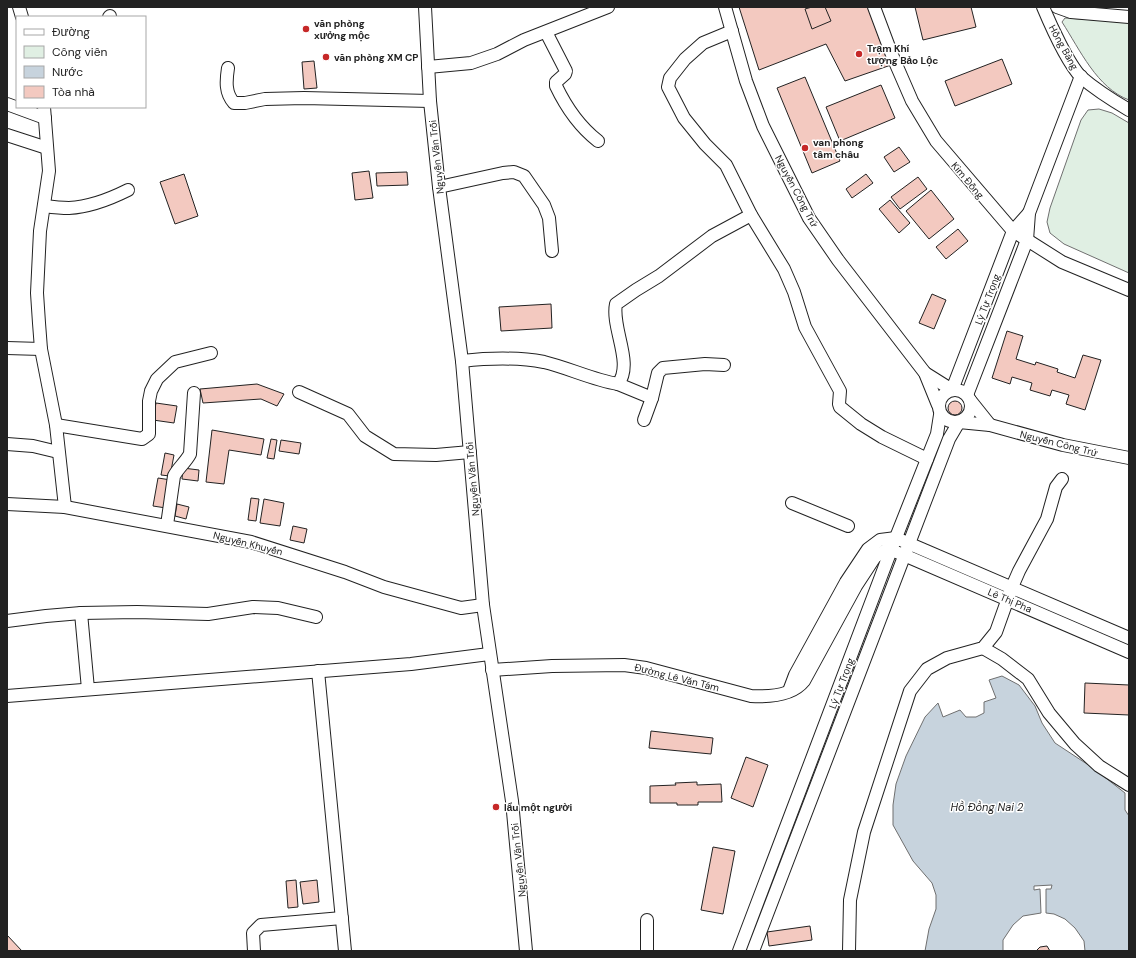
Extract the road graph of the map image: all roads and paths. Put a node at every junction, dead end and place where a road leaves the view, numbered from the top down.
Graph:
1 (425, 7) edge
2 (608, 7) edge
3 (725, 7) edge
4 (874, 7) edge
5 (1043, 7) edge
6 (1056, 7) edge
7 (1129, 17) edge
8 (732, 31) junction
9 (546, 32) junction
10 (428, 67) junction
11 (228, 68) dead end
12 (1081, 76) junction
13 (430, 102) junction
14 (26, 108) edge
15 (1129, 110) edge
16 (44, 112) edge
17 (7, 135) edge
18 (598, 141) dead end
19 (47, 148) junction
20 (439, 187) junction
21 (128, 190) dead end
22 (44, 206) junction
23 (1029, 213) junction
24 (752, 215) junction
25 (1013, 231) junction
26 (1027, 240) junction
27 (552, 251) dead end
28 (1129, 290) edge
29 (7, 348) edge
30 (41, 349) junction
31 (211, 353) dead end
32 (462, 361) junction
33 (724, 365) dead end
34 (925, 373) junction
35 (618, 384) junction
36 (952, 390) junction
37 (299, 392) dead end
38 (194, 393) dead end
39 (968, 397) junction
40 (652, 398) junction
41 (939, 410) junction
42 (644, 420) dead end
43 (959, 422) junction
44 (56, 425) junction
45 (990, 425) junction
46 (7, 444) edge
47 (58, 452) junction
48 (470, 452) junction
49 (1129, 458) edge
50 (927, 460) junction
51 (1062, 479) dead end
52 (792, 503) dead end
53 (7, 504) edge
54 (65, 507) junction
55 (167, 525) junction
56 (848, 526) dead end
57 (896, 538) junction
58 (909, 544) junction
59 (891, 550) junction
60 (904, 556) junction
61 (1012, 588) junction
62 (1008, 600) junction
63 (483, 605) junction
64 (81, 613) junction
65 (316, 617) dead end
66 (7, 621) edge
67 (1129, 638) edge
68 (983, 648) junction
69 (1129, 652) edge
70 (489, 654) junction
71 (492, 670) junction
72 (318, 671) junction
73 (88, 689) junction
74 (789, 691) junction
75 (7, 696) edge
76 (1129, 785) edge
77 (342, 918) junction
78 (647, 920) dead end
79 (254, 951) edge
80 (345, 951) edge
81 (526, 951) edge
82 (647, 951) edge
83 (739, 951) edge
84 (753, 951) edge
85 (849, 951) edge

1 - 10 street, Nguyễn Văn Trỗi
2 - 9 street
3 - 8 street, Nguyễn Công Trứ
4 - 25 street, Kim Đồng
5 - 12 street, Hồng Bàng
6 - 7 street
8 - 24 street
8 - 34 street, Nguyễn Công Trứ
9 - 10 street
9 - 18 street
10 - 13 street, Nguyễn Văn Trỗi
11 - 13 street
12 - 15 street, Hồng Bàng
12 - 23 street, Lý Tự Trọng
13 - 20 street, Nguyễn Văn Trỗi
14 - 16 street
16 - 19 street
17 - 19 street
19 - 22 street
20 - 27 street
20 - 32 street, Nguyễn Văn Trỗi
21 - 22 street
22 - 30 street
23 - 25 street, Lý Tự Trọng
23 - 26 street, Lý Tự Trọng
24 - 35 street
24 - 50 street
25 - 26 street, Kim Đồng
25 - 36 street, Lý Tự Trọng
26 - 28 street, Kim Đồng
26 - 39 street, Lý Tự Trọng
29 - 30 street
30 - 44 street
31 - 44 street
32 - 35 street
32 - 48 street, Nguyễn Văn Trỗi
33 - 40 street
34 - 36 street, Nguyễn Công Trứ
34 - 41 street, Nguyễn Công Trứ
35 - 40 street
36 - 39 street
36 - 41 street
37 - 48 street
38 - 55 street
39 - 43 street
39 - 45 street
40 - 42 street
41 - 43 street
41 - 50 street, Lý Tự Trọng
43 - 45 street, Nguyễn Công Trứ
43 - 58 street, Lý Tự Trọng
44 - 47 street
45 - 49 street, Nguyễn Công Trứ
46 - 47 street
47 - 54 street
48 - 63 street, Nguyễn Văn Trỗi
50 - 57 street, Lý Tự Trọng
51 - 61 street
52 - 56 street
53 - 54 street, Nguyễn Khuyến
54 - 55 street, Nguyễn Khuyến
55 - 63 street, Nguyễn Khuyến
57 - 58 street
57 - 59 street, Lý Tự Trọng
57 - 74 street
58 - 60 street, Lý Tự Trọng
58 - 61 street
59 - 60 street, Lê Thị Pha
59 - 74 street, Đường Lê Văn Tám
59 - 83 street, Lý Tự Trọng
60 - 62 street, Lê Thị Pha
60 - 84 street, Lý Tự Trọng
61 - 62 street
61 - 67 street
62 - 68 street
62 - 69 street, Lê Thị Pha
63 - 70 street, Nguyễn Văn Trỗi
64 - 65 street
64 - 66 street
64 - 73 street
68 - 76 street
68 - 85 street
70 - 71 street, Nguyễn Văn Trỗi
70 - 72 street
71 - 74 street, Đường Lê Văn Tám
71 - 81 street, Nguyễn Văn Trỗi
72 - 73 street
72 - 77 street
73 - 75 street
77 - 79 street
77 - 80 street
78 - 82 street

